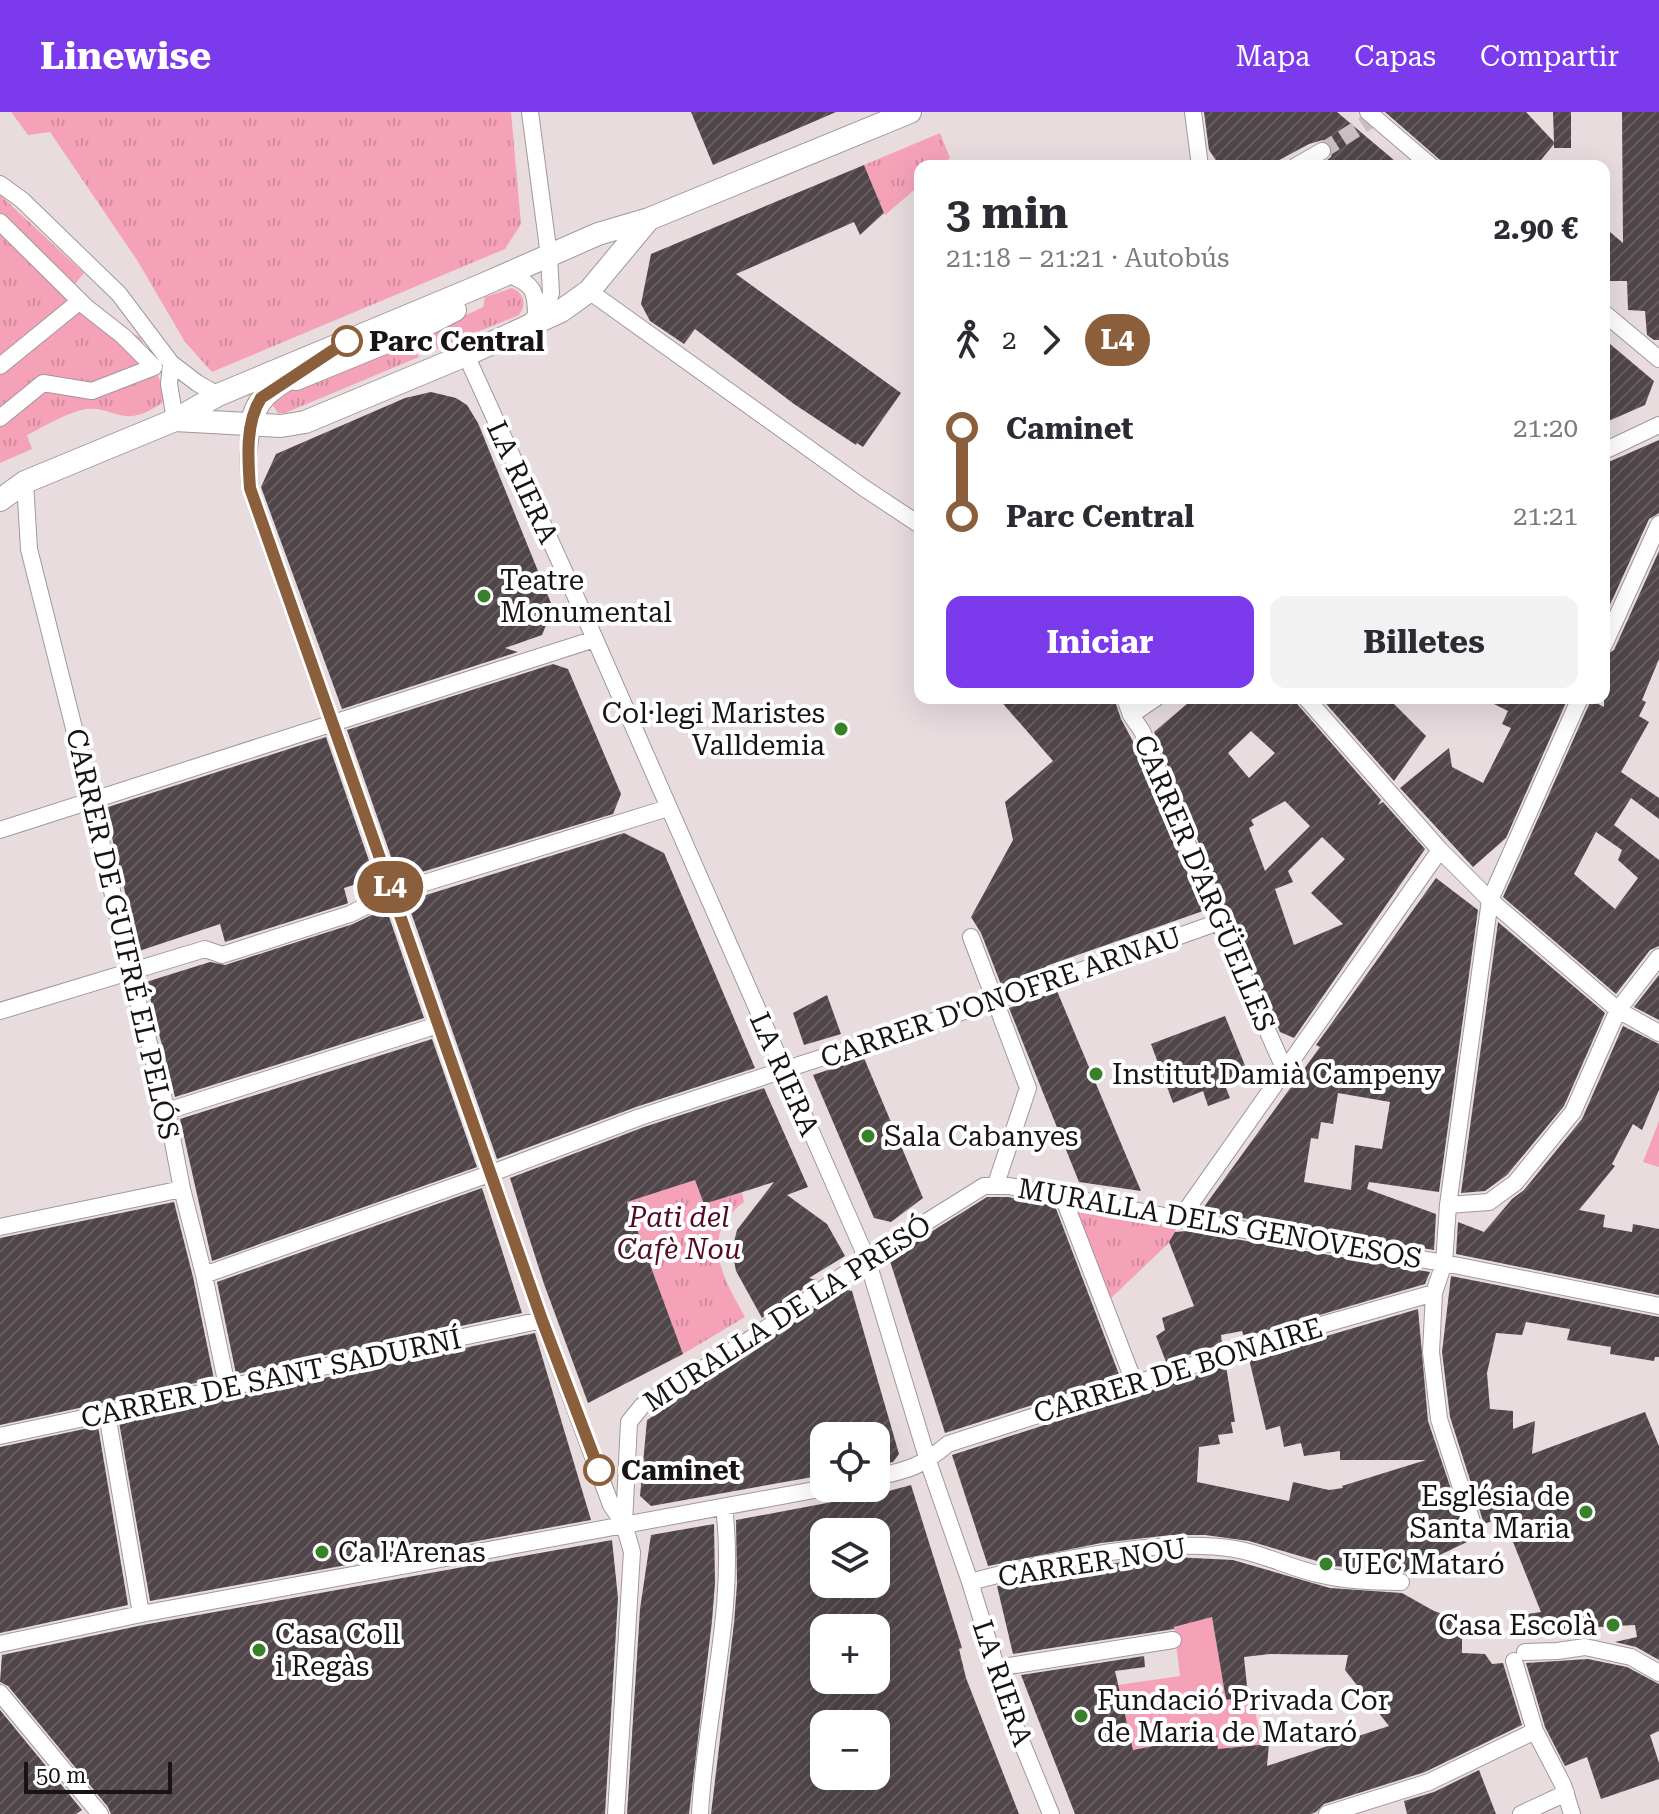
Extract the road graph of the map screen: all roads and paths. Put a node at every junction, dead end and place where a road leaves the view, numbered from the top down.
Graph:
1 (530, 112) edge
2 (910, 112) edge
3 (1193, 112) edge
4 (1368, 112) edge
5 (1322, 151) tunnel mouth
6 (1199, 160) edge
7 (1306, 160) edge
8 (1424, 160) edge
9 (0, 184) edge
10 (649, 219) junction
11 (0, 222) edge
12 (549, 256) junction
13 (508, 274) junction
14 (482, 285) junction
15 (589, 291) junction
16 (80, 301) junction
17 (536, 317) junction
18 (1610, 318) edge
19 (504, 338) junction
20 (347, 341) junction
21 (466, 355) junction
22 (1659, 359) edge
23 (171, 363) junction
24 (0, 366) edge
25 (278, 386) junction
26 (218, 395) junction
27 (0, 418) edge
28 (175, 420) junction
29 (252, 424) junction
30 (1659, 425) edge
31 (1610, 448) edge
32 (25, 482) junction
33 (0, 500) edge
34 (914, 521) edge
35 (1659, 524) edge
36 (1610, 632) edge
37 (595, 639) junction
38 (1127, 704) edge
39 (1147, 704) edge
40 (1311, 704) edge
41 (1577, 704) edge
42 (1131, 715) junction
43 (332, 724) junction
44 (92, 800) junction
45 (668, 808) junction
46 (0, 830) edge
47 (1440, 850) junction
48 (392, 893) junction
49 (1490, 900) junction
50 (1219, 922) junction
51 (971, 937) dead end
52 (1659, 957) edge
53 (130, 972) junction
54 (995, 1001) junction
55 (1618, 1010) junction
56 (0, 1011) edge
57 (438, 1025) junction
58 (1659, 1033) edge
59 (1284, 1068) junction
60 (783, 1070) junction
61 (167, 1111) junction
62 (492, 1173) junction
63 (996, 1184) junction
64 (182, 1189) junction
65 (1063, 1197) junction
66 (1448, 1205) junction
67 (1180, 1219) junction
68 (0, 1227) edge
69 (867, 1259) junction
70 (1444, 1263) junction
71 (204, 1275) junction
72 (1434, 1293) junction
73 (1659, 1306) edge
74 (542, 1320) junction
75 (1134, 1382) junction
76 (227, 1386) junction
77 (107, 1414) junction
78 (0, 1436) edge
79 (928, 1461) junction
80 (890, 1474) edge
81 (810, 1491) edge
82 (724, 1507) junction
83 (624, 1524) junction
84 (1475, 1531) dead end
85 (970, 1582) junction
86 (1401, 1582) dead end
87 (141, 1614) junction
88 (1173, 1640) dead end
89 (0, 1644) edge
90 (996, 1668) junction
91 (1659, 1673) edge
92 (0, 1693) edge
93 (1535, 1731) junction
94 (1566, 1793) junction
95 (100, 1814) edge
96 (616, 1814) edge
97 (700, 1814) edge
98 (1051, 1814) edge
99 (1327, 1814) edge
100 (1521, 1814) edge
101 (1572, 1814) edge

1 - 12 street
2 - 10 street
3 - 6 street
4 - 8 street
5 - 7 street
9 - 23 street
10 - 12 street
10 - 15 street
11 - 16 street
12 - 13 street
12 - 17 street
13 - 14 street
13 - 17 street
14 - 20 street
14 - 25 street
15 - 19 street
15 - 34 street
16 - 24 street
16 - 27 street
17 - 19 street
18 - 22 street
19 - 21 street
20 - 25 street
20 - 26 street
21 - 29 street
21 - 37 street, LA RIERA
23 - 26 street
23 - 28 street
25 - 29 street
26 - 28 street
28 - 29 street
28 - 32 street
29 - 43 street
30 - 31 street
32 - 33 street
32 - 44 street, CARRER DE GUIFRÉ EL PELÓS
35 - 36 street
37 - 43 street
37 - 45 street, LA RIERA
38 - 42 street, CARRER D'ARGÜELLES
39 - 42 street
40 - 47 street
41 - 49 street
42 - 50 street, CARRER D'ARGÜELLES
43 - 44 street
43 - 48 street
44 - 46 street
44 - 53 street, CARRER DE GUIFRÉ EL PELÓS
45 - 48 street
45 - 60 street, LA RIERA
47 - 49 street
47 - 59 street
48 - 53 street
48 - 57 street
49 - 55 street
49 - 66 street
50 - 54 street, CARRER D'ONOFRE ARNAU
50 - 59 street, CARRER D'ARGÜELLES
51 - 54 street
52 - 55 street
53 - 56 street
53 - 61 street, CARRER DE GUIFRÉ EL PELÓS
54 - 60 street, CARRER D'ONOFRE ARNAU
54 - 63 street
55 - 58 street
55 - 66 street
57 - 61 street
57 - 62 street
59 - 67 street
60 - 62 street, CARRER D'ONOFRE ARNAU
60 - 69 street, LA RIERA
61 - 64 street, CARRER DE GUIFRÉ EL PELÓS
62 - 71 street, CARRER D'ONOFRE ARNAU
62 - 74 street
63 - 65 street, MURALLA DELS GENOVESOS
63 - 69 street, MURALLA DE LA PRESÓ
64 - 68 street
64 - 71 street, CARRER DE GUIFRÉ EL PELÓS
65 - 67 street, MURALLA DELS GENOVESOS
65 - 75 street
66 - 70 street
67 - 70 street, MURALLA DELS GENOVESOS
69 - 79 street, LA RIERA
69 - 83 street, MURALLA DE LA PRESÓ
70 - 72 street
70 - 73 street, MURALLA DELS GENOVESOS
71 - 76 street, CARRER DE GUIFRÉ EL PELÓS
72 - 75 street, CARRER DE BONAIRE
72 - 84 street
74 - 76 street, CARRER DE SANT SADURNÍ
74 - 83 street
75 - 79 street, CARRER DE BONAIRE
76 - 77 street, CARRER DE SANT SADURNÍ
77 - 78 street, CARRER DE SANT SADURNÍ
77 - 87 street
79 - 80 street, CARRER DE BONAIRE
79 - 85 street, LA RIERA
81 - 82 street
82 - 83 street
82 - 97 street
83 - 87 street
83 - 96 street
85 - 86 street, CARRER NOU
85 - 90 street, LA RIERA
87 - 89 street
88 - 90 street
90 - 98 street, LA RIERA
91 - 93 street
92 - 95 street
93 - 94 street
93 - 99 street
94 - 100 street
94 - 101 street

